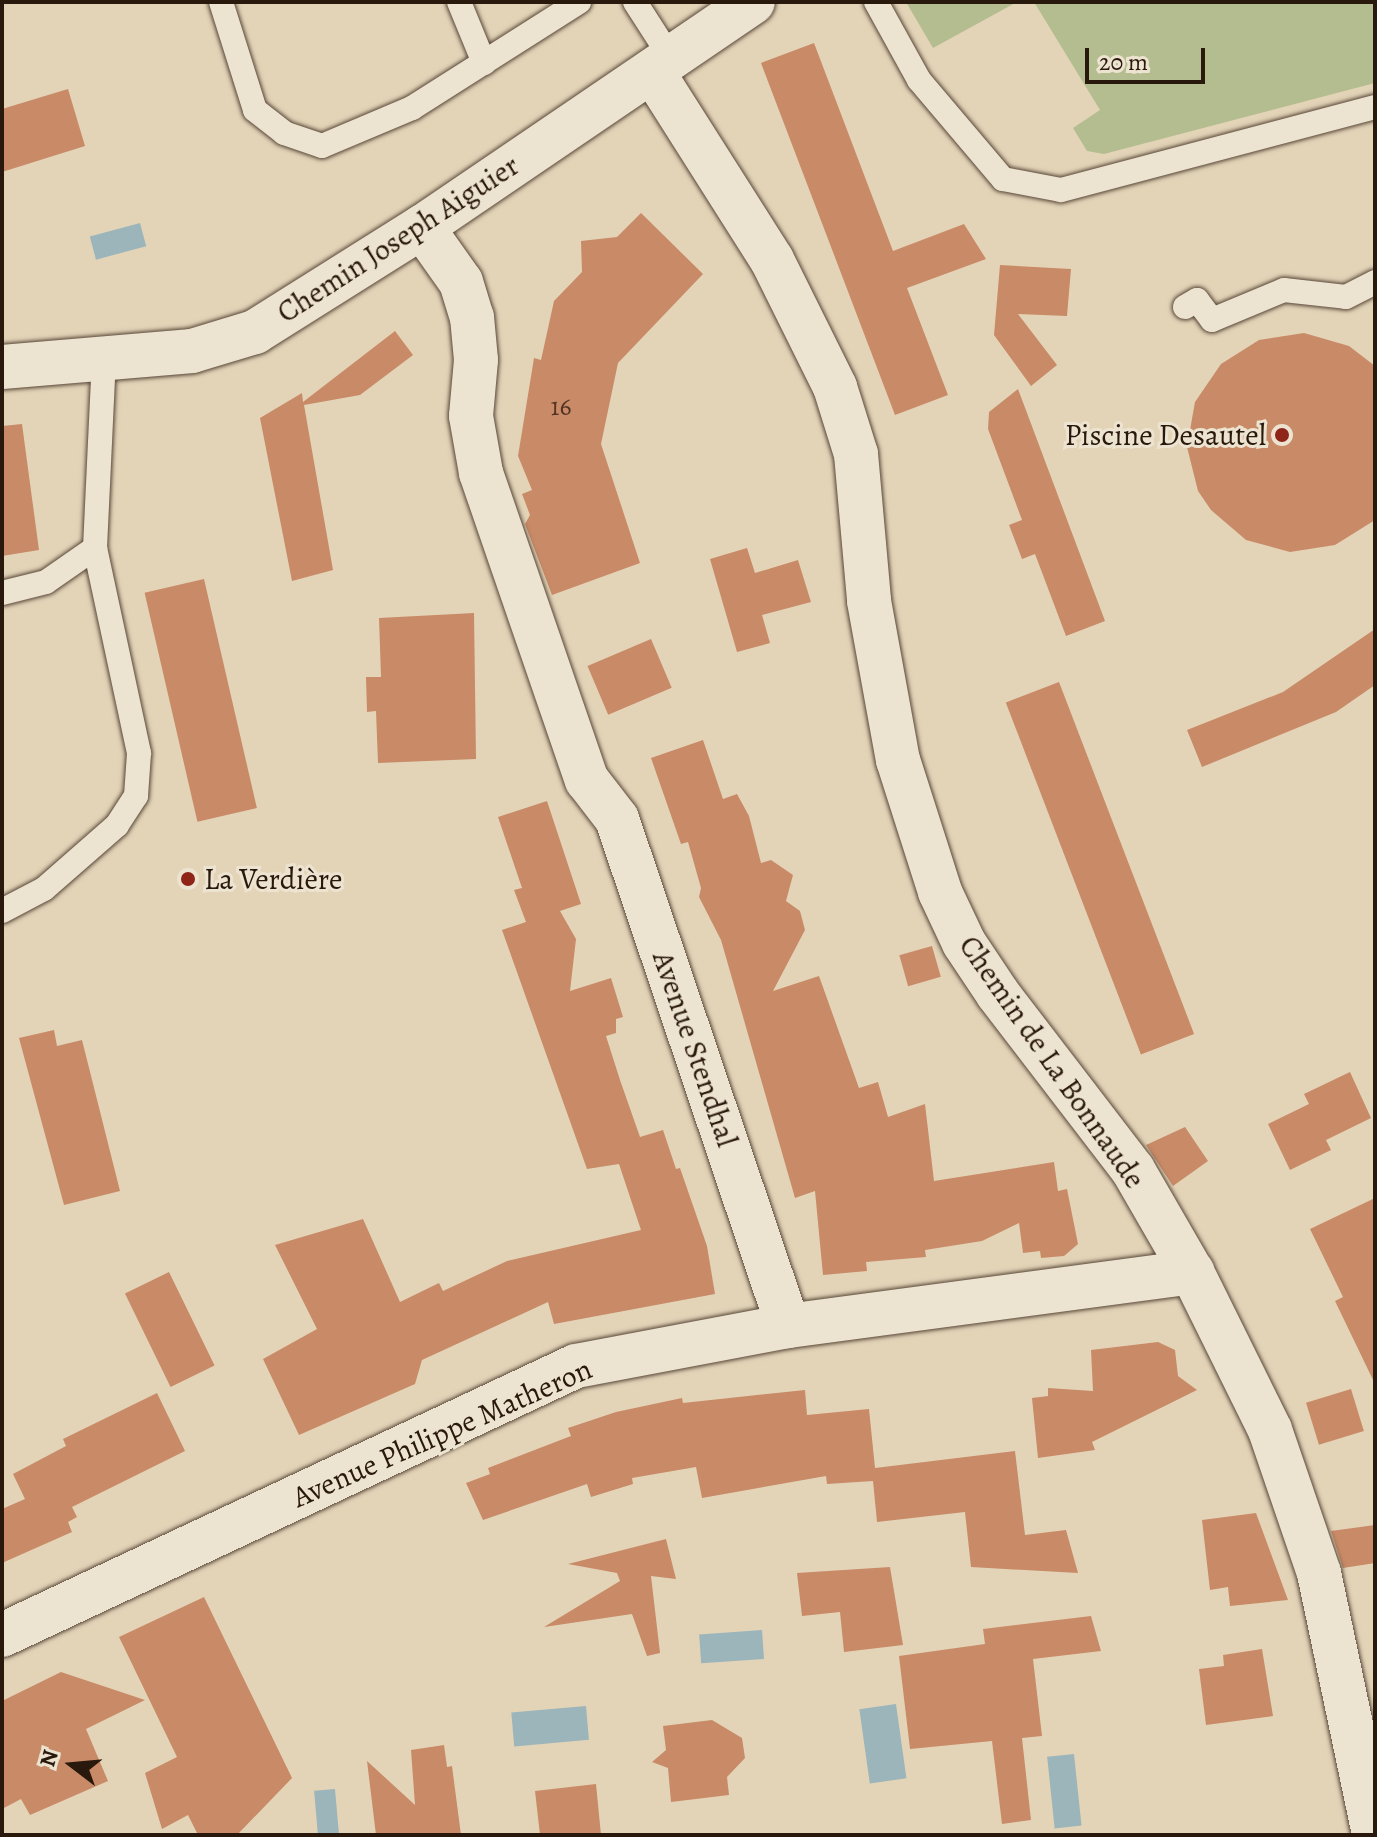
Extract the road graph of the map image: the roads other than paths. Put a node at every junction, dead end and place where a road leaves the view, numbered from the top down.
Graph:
1 (221, 2) edge
2 (459, 2) edge
3 (579, 2) edge
4 (635, 2) edge
5 (753, 2) edge
6 (876, 2) edge
7 (484, 63) junction
8 (661, 65) junction
9 (1375, 107) edge
10 (422, 227) junction
11 (1375, 282) edge
12 (1185, 307) dead end
13 (104, 358) junction
14 (2, 367) edge
15 (95, 548) junction
16 (2, 593) edge
17 (2, 911) edge
18 (1192, 1272) junction
19 (788, 1326) junction
20 (2, 1635) edge
21 (1374, 1835) edge

1 - 7 lane
2 - 7 lane
3 - 7 lane
4 - 8 lane
5 - 8 street, Chemin Joseph Aiguier
6 - 9 lane
8 - 10 street, Chemin Joseph Aiguier
8 - 18 street, Chemin de La Bonnaude
10 - 13 street, Chemin Joseph Aiguier
10 - 19 street, Avenue Stendhal
11 - 12 lane
13 - 14 street, Chemin Joseph Aiguier
13 - 15 lane
15 - 16 lane
15 - 17 lane
18 - 19 street, Avenue Philippe Matheron
18 - 21 street, Chemin de La Bonnaude
19 - 20 street, Avenue Philippe Matheron

